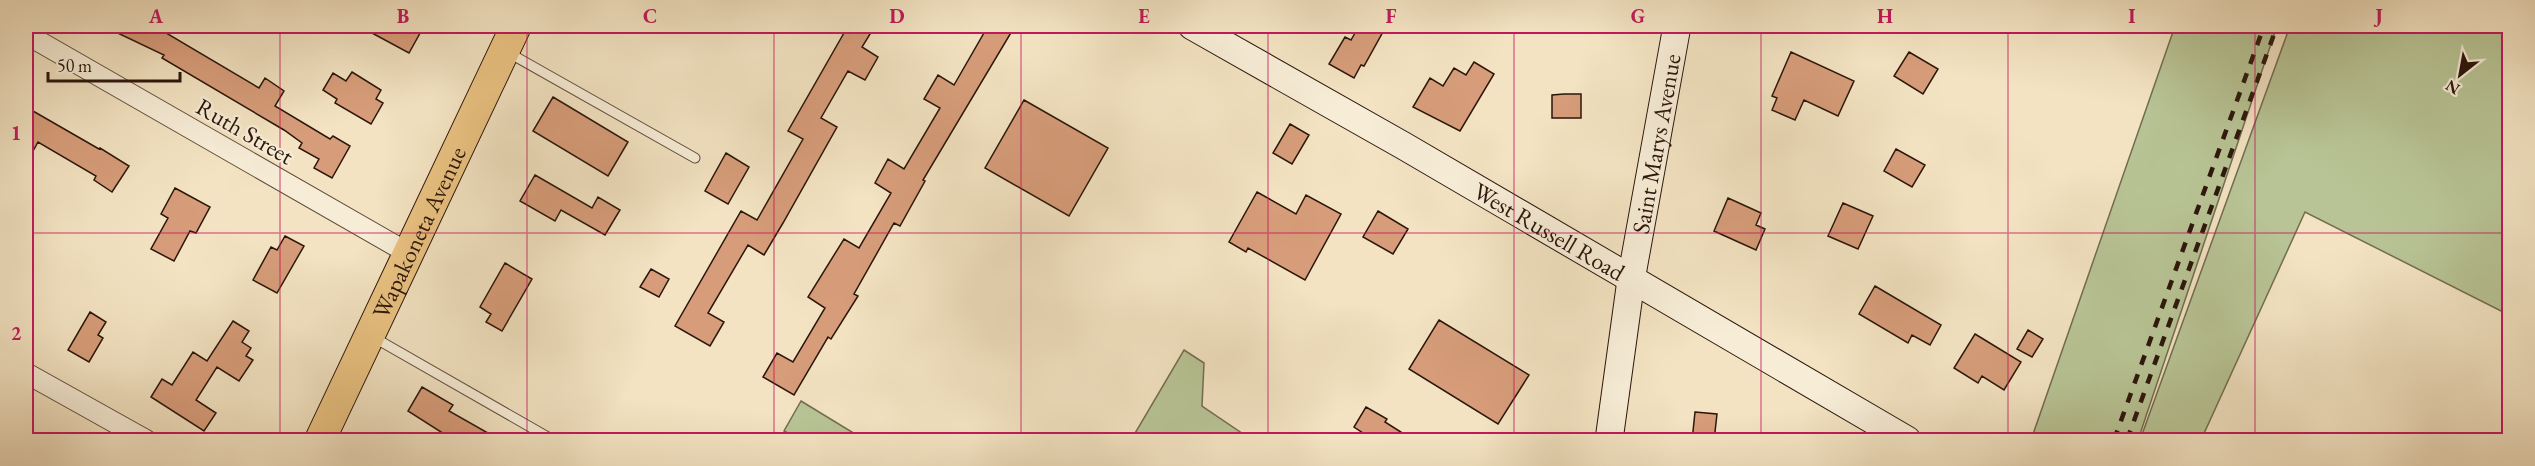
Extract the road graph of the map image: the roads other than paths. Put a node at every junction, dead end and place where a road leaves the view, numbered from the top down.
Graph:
1 (1196, 26) edge
2 (1677, 26) edge
3 (26, 34) edge
4 (510, 38) edge
5 (695, 158) dead end
6 (408, 253) junction
7 (1631, 279) junction
8 (370, 335) junction
9 (26, 373) edge
10 (146, 441) edge
11 (320, 441) edge
12 (553, 441) edge
13 (1609, 441) edge
14 (1907, 441) edge

1 - 7 main road, West Russell Road
2 - 7 main road, Saint Marys Avenue
3 - 6 street, Ruth Street
4 - 5 lane
4 - 6 main road, Wapakoneta Avenue
6 - 8 main road, Wapakoneta Avenue
7 - 13 main road, Saint Marys Avenue
7 - 14 main road, West Russell Road
8 - 11 main road, Wapakoneta Avenue
8 - 12 lane
9 - 10 street

